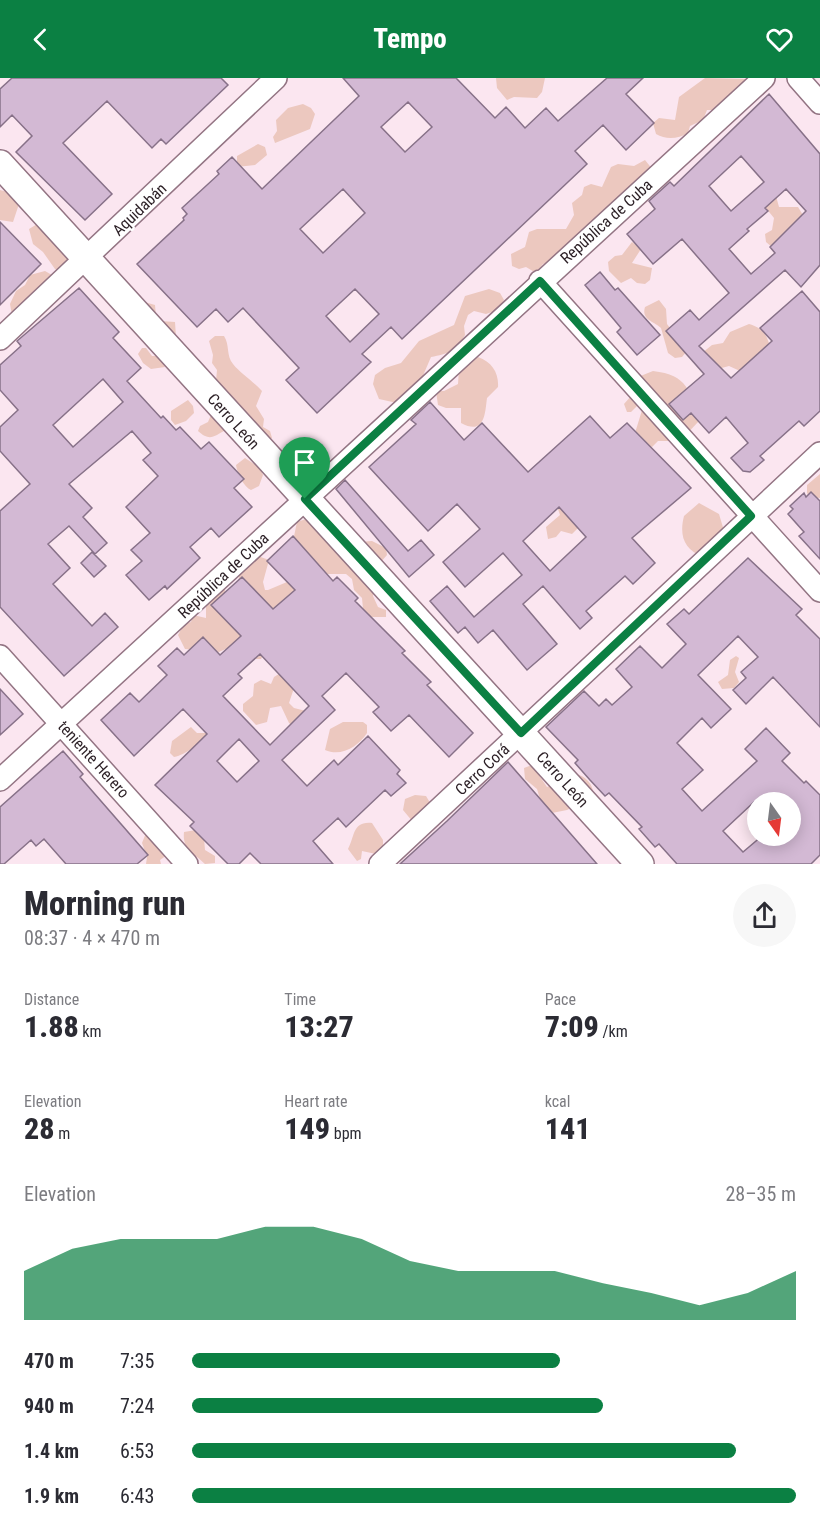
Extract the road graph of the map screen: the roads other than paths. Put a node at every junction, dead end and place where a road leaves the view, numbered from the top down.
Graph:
1 (276, 78) edge
2 (764, 78) edge
3 (798, 78) edge
4 (820, 103) edge
5 (0, 164) edge
6 (86, 259) junction
7 (540, 281) junction
8 (0, 339) edge
9 (820, 453) edge
10 (305, 499) junction
11 (751, 516) junction
12 (820, 591) edge
13 (0, 656) edge
14 (63, 724) junction
15 (521, 733) junction
16 (0, 780) edge
17 (187, 864) edge
18 (380, 864) edge
19 (640, 864) edge

1 - 6 street, Aquidabán
2 - 7 street, República de Cuba
3 - 4 street
5 - 6 street, Cerro León
6 - 8 street, Aquidabán
6 - 10 street, Cerro León
7 - 10 street, República de Cuba
7 - 11 street
9 - 11 street, Cerro Corá
10 - 14 street, República de Cuba
10 - 15 street, Cerro León
11 - 12 street
11 - 15 street, Cerro Corá
13 - 14 street, teniente Herero
14 - 16 street, República de Cuba
14 - 17 street, teniente Herero
15 - 18 street, Cerro Corá
15 - 19 street, Cerro León

